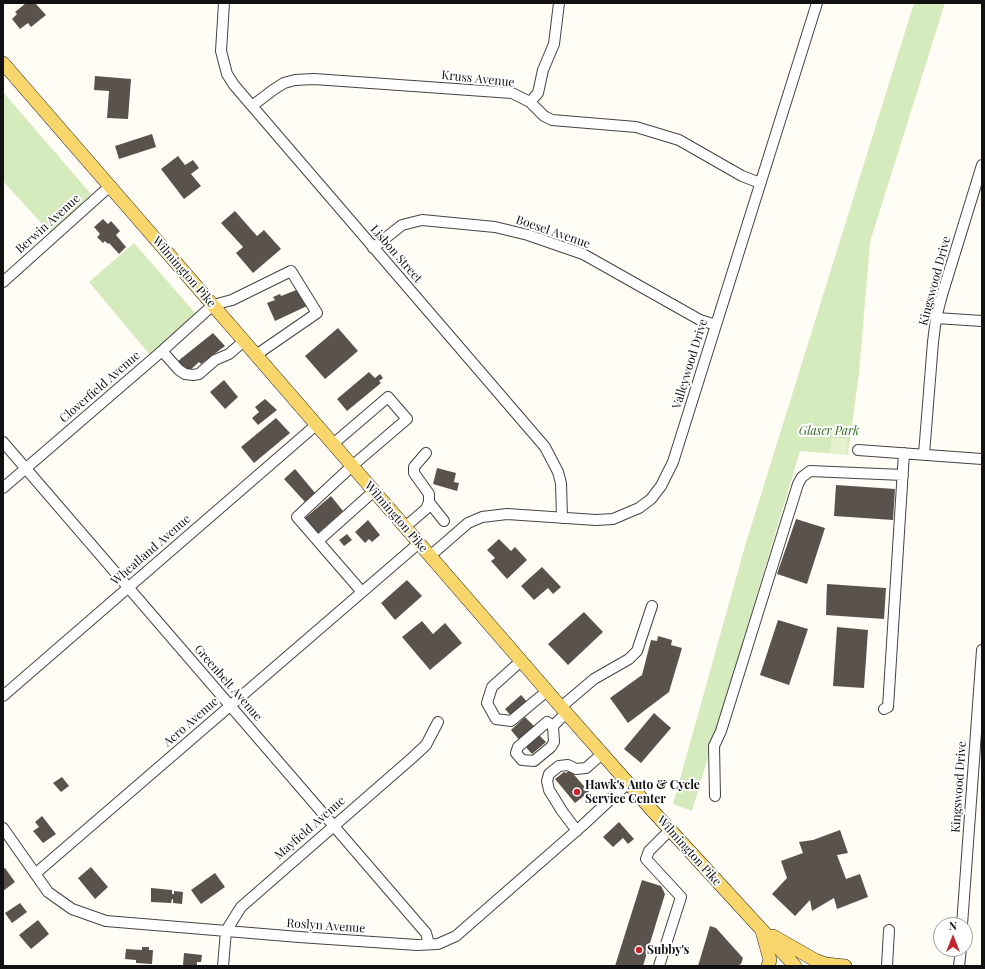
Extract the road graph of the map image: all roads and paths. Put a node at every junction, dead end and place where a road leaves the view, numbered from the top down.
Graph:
1 (224, 3) edge
2 (559, 3) edge
3 (817, 3) edge
4 (5, 68) edge
5 (530, 102) junction
6 (252, 106) junction
7 (982, 165) edge
8 (760, 183) junction
9 (110, 186) junction
10 (373, 248) junction
11 (3, 282) edge
12 (213, 305) junction
13 (936, 318) junction
14 (982, 321) edge
15 (716, 325) junction
16 (244, 341) junction
17 (162, 351) junction
18 (256, 355) junction
19 (316, 425) junction
20 (3, 442) edge
21 (333, 444) junction
22 (858, 450) dead end
23 (426, 453) dead end
24 (904, 453) junction
25 (924, 454) junction
26 (982, 459) edge
27 (352, 466) junction
28 (26, 468) junction
29 (903, 475) junction
30 (3, 488) edge
31 (374, 491) junction
32 (429, 502) junction
33 (562, 518) junction
34 (444, 521) dead end
35 (405, 527) junction
36 (318, 541) junction
37 (419, 543) junction
38 (430, 556) junction
39 (128, 587) junction
40 (362, 592) junction
41 (652, 606) dead end
42 (982, 650) edge
43 (521, 661) junction
44 (547, 691) junction
45 (3, 696) edge
46 (230, 706) junction
47 (884, 709) dead end
48 (564, 710) junction
49 (438, 722) dead end
50 (548, 726) junction
51 (602, 754) junction
52 (628, 783) junction
53 (715, 796) dead end
54 (333, 825) junction
55 (3, 828) edge
56 (670, 830) junction
57 (577, 831) junction
58 (35, 874) junction
59 (963, 917) edge
60 (761, 930) junction
61 (889, 930) dead end
62 (226, 931) junction
63 (429, 944) junction
64 (223, 966) edge
65 (659, 966) edge
66 (768, 966) edge
67 (795, 966) edge
68 (845, 966) edge
69 (887, 966) edge

1 - 6 street, Lisbon Street
2 - 5 street
3 - 8 street, Valleywood Drive
4 - 9 main road, Wilmington Pike
5 - 6 street, Kruss Avenue
5 - 8 street, Kruss Avenue
6 - 10 street, Lisbon Street
7 - 13 street, Kingswood Drive
8 - 15 street, Valleywood Drive
9 - 11 street, Berwin Avenue
9 - 12 main road, Wilmington Pike
10 - 15 street, Boesel Avenue
10 - 33 street, Lisbon Street
12 - 16 main road, Wilmington Pike
12 - 17 street, Cloverfield Avenue
12 - 18 street
13 - 14 street
13 - 25 street, Kingswood Drive
15 - 33 street, Valleywood Drive
16 - 17 street
16 - 18 main road, Wilmington Pike
17 - 28 street, Cloverfield Avenue
18 - 19 main road, Wilmington Pike
19 - 21 main road, Wilmington Pike
19 - 39 street, Wheatland Avenue
20 - 28 street, Greenbelt Avenue
21 - 27 main road, Wilmington Pike
21 - 27 street
22 - 24 street
23 - 32 street
24 - 25 street
24 - 29 street
25 - 26 street
27 - 31 main road, Wilmington Pike
27 - 36 street
28 - 30 street, Cloverfield Avenue
28 - 39 street, Greenbelt Avenue
29 - 47 street
29 - 53 street
31 - 35 main road, Wilmington Pike
31 - 36 street
32 - 34 street
32 - 35 street
33 - 38 street, Valleywood Drive
35 - 37 main road, Wilmington Pike
36 - 40 street
37 - 38 main road, Wilmington Pike
37 - 40 street, Aero Avenue
38 - 43 main road, Wilmington Pike
39 - 45 street, Wheatland Avenue
39 - 46 street, Greenbelt Avenue
40 - 46 street, Aero Avenue
41 - 48 street
42 - 59 street, Kingswood Drive
43 - 44 main road, Wilmington Pike
43 - 44 street
44 - 48 main road, Wilmington Pike
46 - 54 street, Greenbelt Avenue
46 - 58 street, Aero Avenue
48 - 50 street
48 - 51 main road, Wilmington Pike
49 - 54 street, Mayfield Avenue
50 - 50 street
51 - 52 main road, Wilmington Pike
51 - 57 street
52 - 56 main road, Wilmington Pike
52 - 57 street, Roslyn Avenue
54 - 62 street, Mayfield Avenue
54 - 63 street, Greenbelt Avenue
55 - 58 street, Roslyn Avenue
56 - 60 main road, Wilmington Pike
56 - 65 street
57 - 63 street, Roslyn Avenue
58 - 62 street, Roslyn Avenue
60 - 66 main road
60 - 67 main road, Wilmington Pike
60 - 68 main road
61 - 69 street
62 - 63 street, Roslyn Avenue
62 - 64 street, Mayfield Avenue

